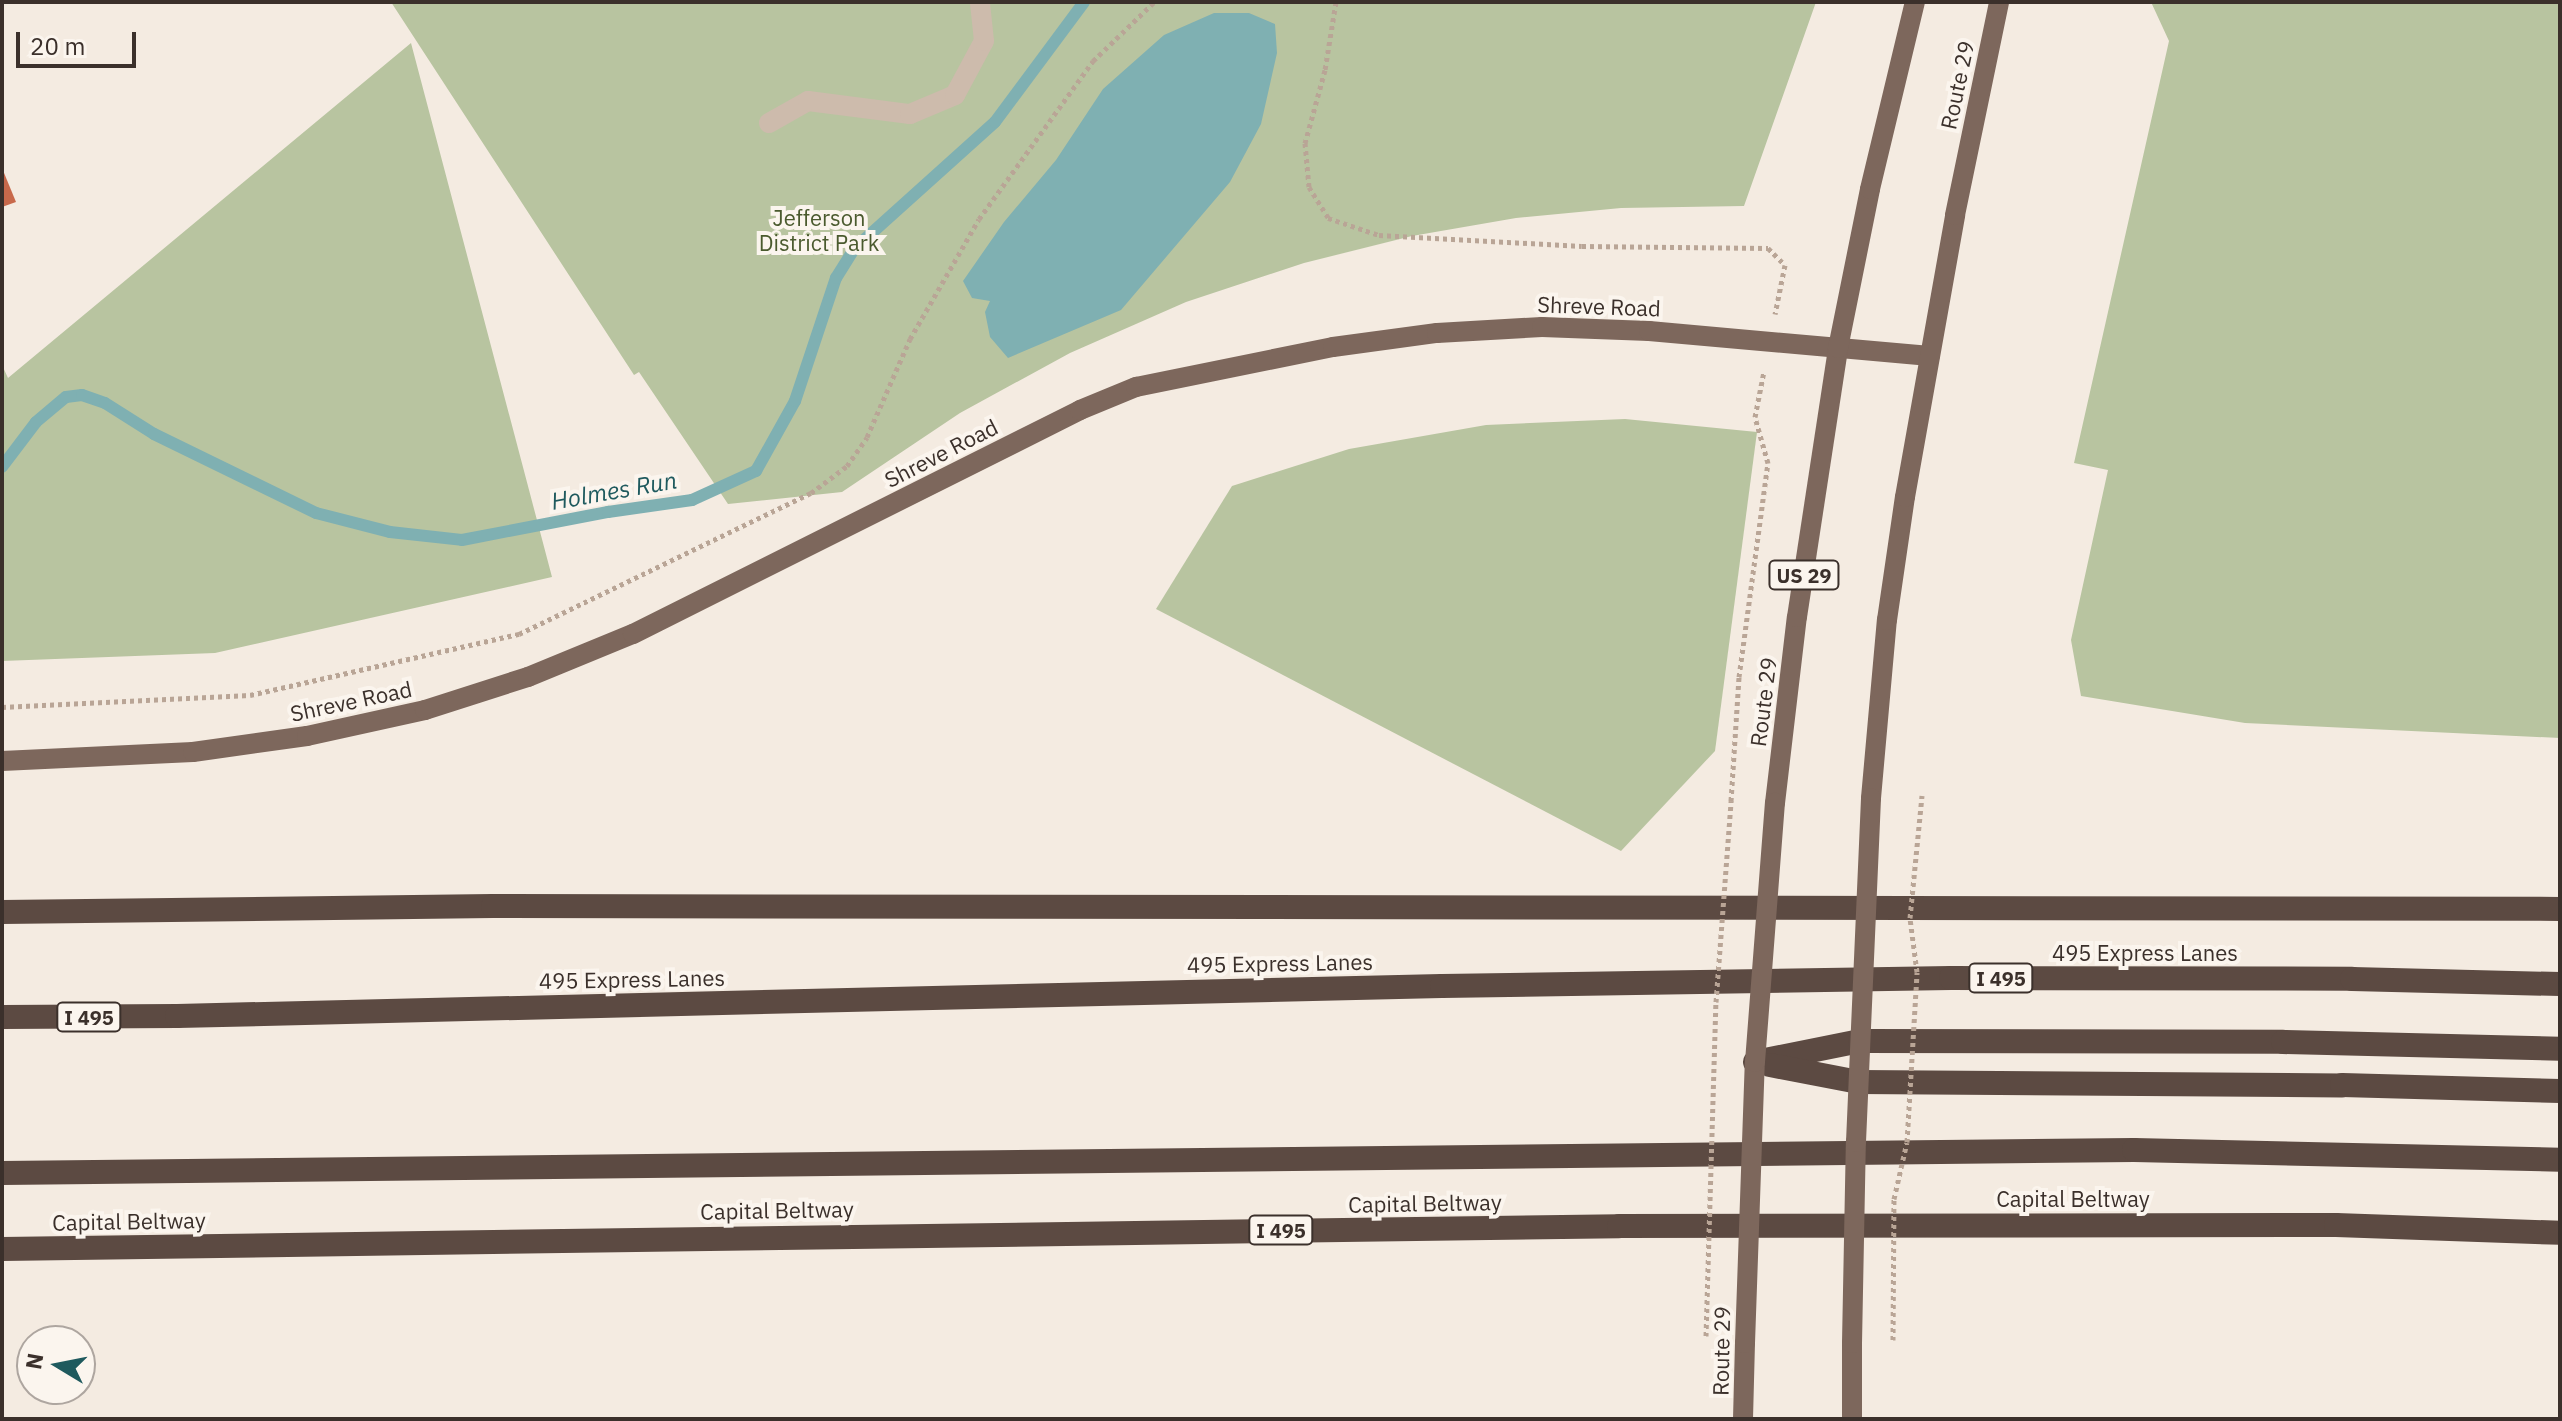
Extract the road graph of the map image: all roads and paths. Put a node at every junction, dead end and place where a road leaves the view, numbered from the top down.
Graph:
1 (980, 2) edge
2 (1154, 2) edge
3 (1336, 2) edge
4 (1915, 2) edge
5 (1999, 2) edge
6 (769, 123) dead end
7 (1770, 342) junction
8 (1838, 348) junction
9 (1930, 356) junction
10 (2, 707) edge
11 (2, 761) edge
12 (1922, 796) dead end
13 (2560, 908) edge
14 (2, 912) edge
15 (2560, 984) edge
16 (177, 1016) junction
17 (2, 1017) edge
18 (2, 1030) edge
19 (1860, 1041) junction
20 (1913, 1041) junction
21 (2560, 1049) edge
22 (1755, 1062) junction
23 (1858, 1082) junction
24 (1911, 1082) junction
25 (2560, 1091) edge
26 (2560, 1160) edge
27 (2, 1173) edge
28 (2560, 1233) edge
29 (2, 1249) edge
30 (1706, 1336) dead end
31 (1893, 1340) dead end
32 (1743, 1419) edge
33 (1852, 1419) edge

1 - 6 lane
2 - 10 path
3 - 7 path
4 - 8 main road, Route 29 / US 29
5 - 9 main road, Route 29
7 - 8 main road, Shreve Road
7 - 11 main road, Shreve Road
7 - 30 path, bridge
8 - 9 main road, Shreve Road
8 - 22 main road, Route 29 / US 29, bridge
9 - 19 main road, Route 29, bridge
12 - 20 path, bridge
13 - 14 highway
15 - 16 highway, 495 Express Lanes / I 495
16 - 17 highway, 495 Express Lanes / I 495
16 - 18 highway
19 - 20 highway
19 - 22 highway
19 - 23 main road, Route 29, bridge
20 - 21 highway
20 - 24 path, bridge
22 - 23 highway
22 - 32 main road, Route 29 / US 29, bridge
23 - 24 highway
23 - 33 main road, Route 29, bridge
24 - 25 highway
24 - 31 path, bridge
26 - 27 highway
28 - 29 highway, Capital Beltway / I 495

